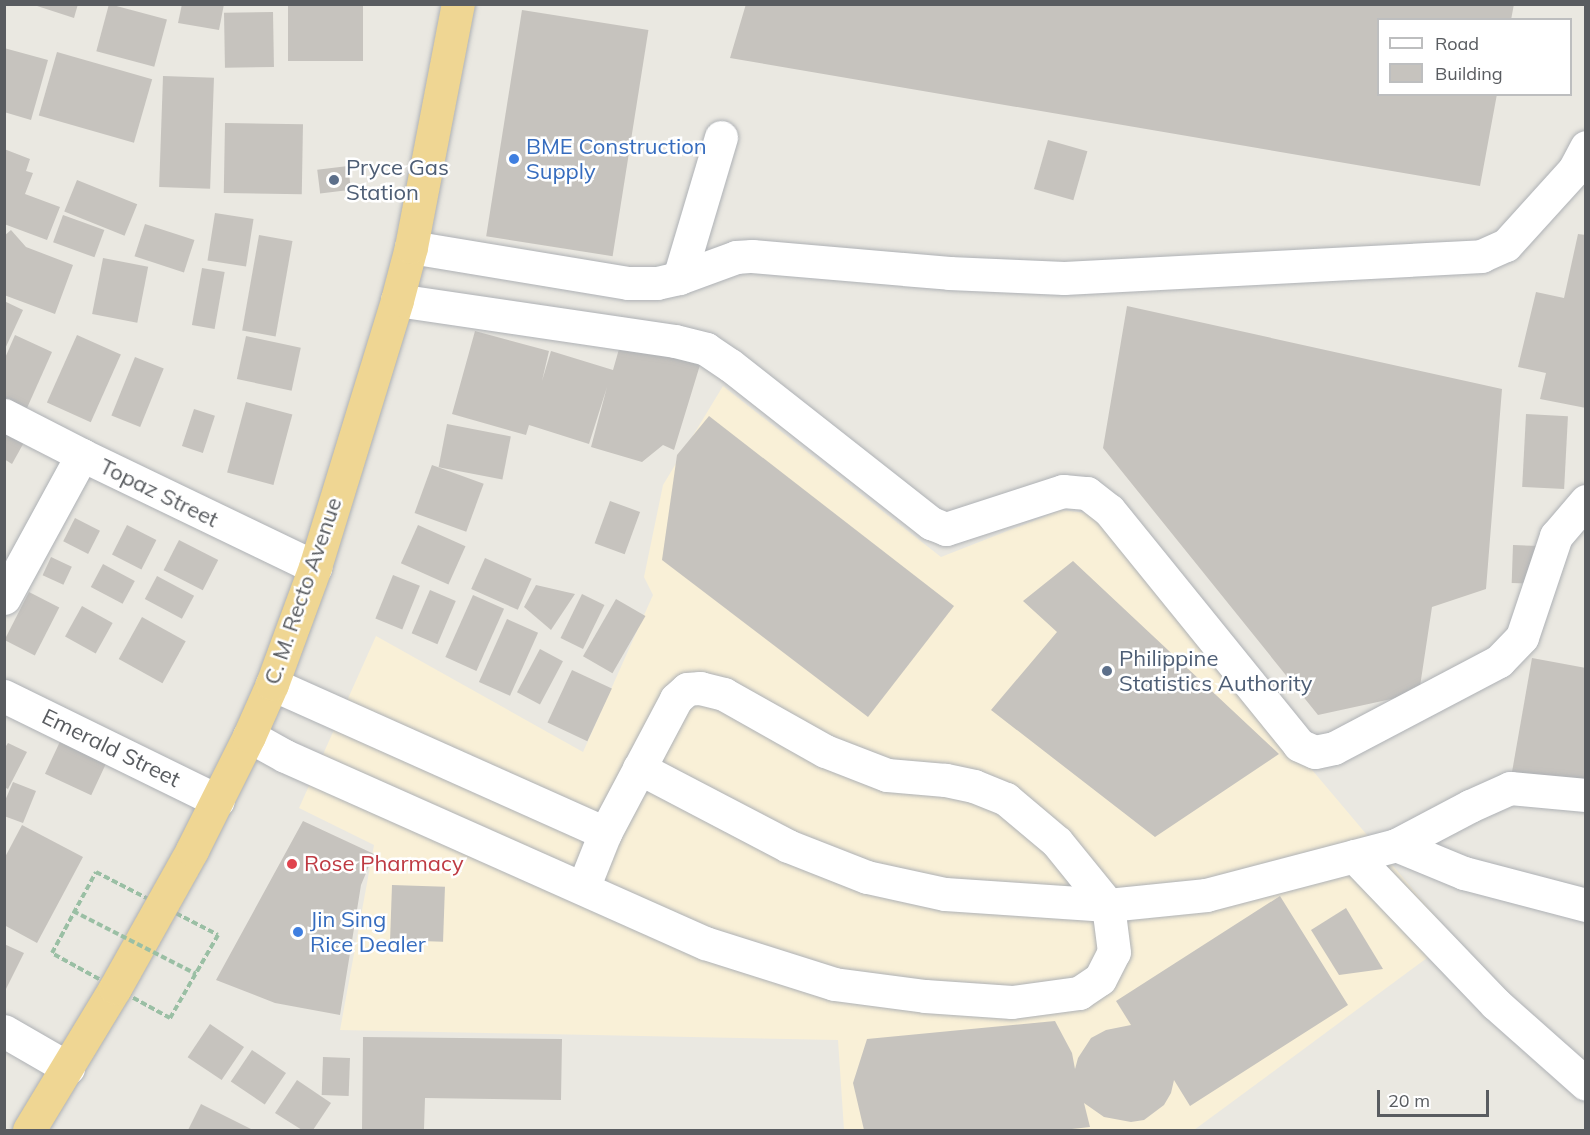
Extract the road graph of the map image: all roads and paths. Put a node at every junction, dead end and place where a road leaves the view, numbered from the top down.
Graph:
1 (458, 4) edge
2 (721, 136) dead end
3 (1586, 147) edge
4 (411, 247) junction
5 (679, 278) junction
6 (397, 300) junction
7 (4, 415) edge
8 (82, 455) junction
9 (1586, 501) edge
10 (315, 567) junction
11 (4, 598) edge
12 (272, 684) junction
13 (4, 696) edge
14 (249, 736) junction
15 (639, 768) junction
16 (1586, 795) edge
17 (218, 801) junction
18 (605, 833) junction
19 (1396, 845) junction
20 (1354, 856) junction
21 (96, 872) dead end
22 (583, 888) junction
23 (1108, 905) junction
24 (1586, 905) edge
25 (73, 911) junction
26 (218, 935) dead end
27 (52, 954) dead end
28 (196, 974) junction
29 (170, 1018) dead end
30 (4, 1031) edge
31 (68, 1068) junction
32 (1586, 1084) edge
33 (29, 1131) edge

1 - 4 highway, C. M. Recto Avenue
2 - 5 street
3 - 5 street
4 - 5 street
4 - 6 highway, C. M. Recto Avenue
6 - 9 street
6 - 10 highway, C. M. Recto Avenue
7 - 8 street, Topaz Street
8 - 10 street, Topaz Street
8 - 11 street
10 - 12 highway, C. M. Recto Avenue
12 - 14 highway, C. M. Recto Avenue
12 - 18 street
13 - 17 street, Emerald Street
14 - 17 highway, C. M. Recto Avenue
14 - 22 street
15 - 18 street
15 - 23 street
15 - 23 street
16 - 19 street
17 - 31 highway, C. M. Recto Avenue
18 - 22 street
19 - 20 street
19 - 24 street
20 - 23 street
20 - 32 street
21 - 25 path
22 - 23 street
25 - 27 path
25 - 28 path, bridge
26 - 28 path
28 - 29 path
30 - 31 street
31 - 33 highway, C. M. Recto Avenue

